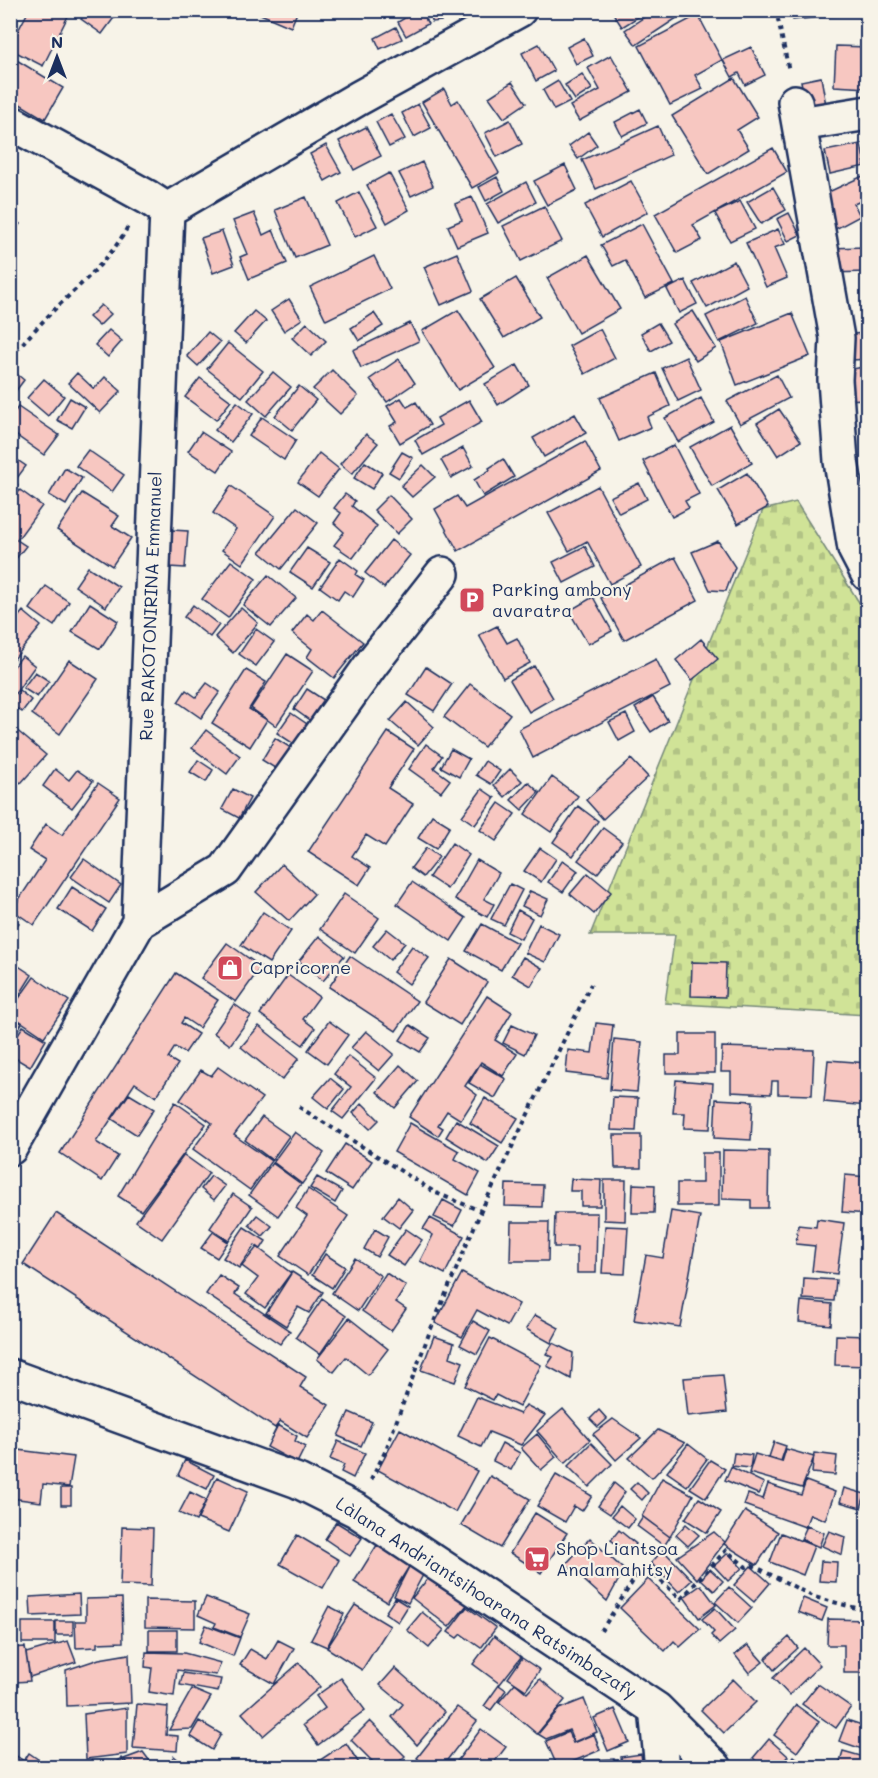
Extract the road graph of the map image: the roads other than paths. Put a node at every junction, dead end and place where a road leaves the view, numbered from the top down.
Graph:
1 (519, 10) edge
2 (867, 113) edge
3 (10, 122) edge
4 (157, 204) junction
5 (854, 459) edge
6 (442, 574) dead end
7 (867, 574) edge
8 (139, 922) junction
9 (10, 1148) edge
10 (10, 1376) edge
11 (656, 1709) junction
12 (662, 1767) edge
13 (715, 1767) edge

1 - 4 street
2 - 5 street
3 - 4 street
4 - 8 street, Rue RAKOTONIRINA Emmanuel
5 - 7 street
6 - 8 street
8 - 9 street, Rue RAKOTONIRINA Emmanuel
10 - 11 street, Làlana Andriantsihoarana Ratsimbazafy
11 - 12 street
11 - 13 street, Làlana Andriantsihoarana Ratsimbazafy

